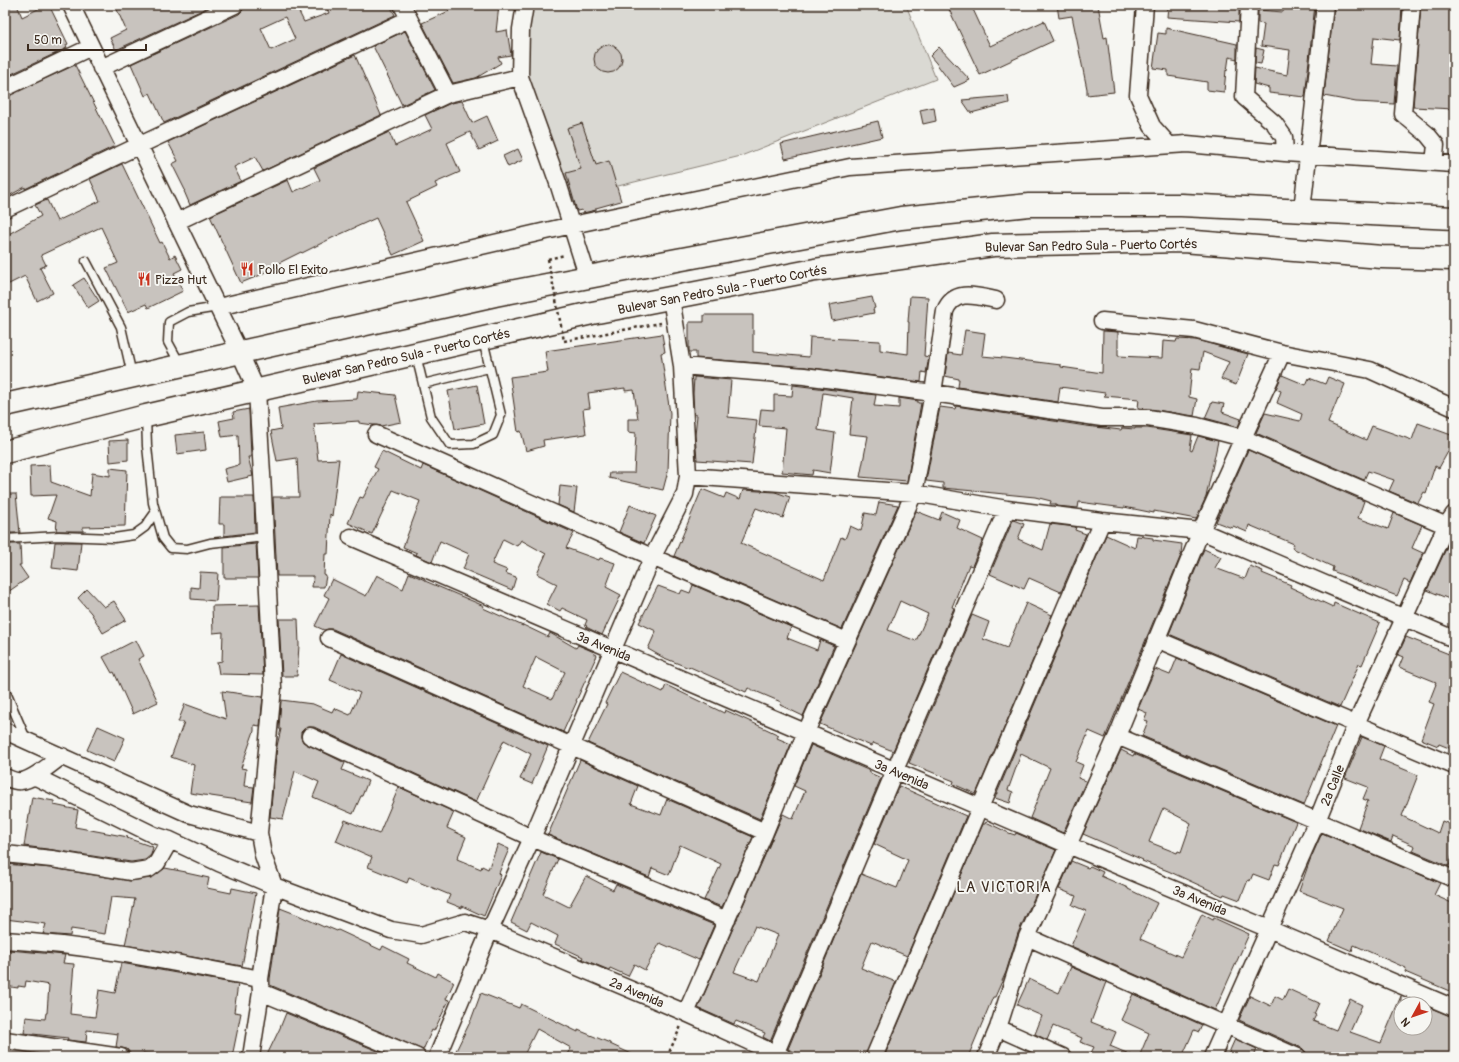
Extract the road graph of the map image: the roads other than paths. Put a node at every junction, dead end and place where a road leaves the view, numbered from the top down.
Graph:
1 (71, 5) edge
2 (235, 5) edge
3 (402, 5) edge
4 (525, 5) edge
5 (1145, 5) edge
6 (1249, 5) edge
7 (1325, 5) edge
8 (1412, 5) edge
9 (409, 19) junction
10 (91, 47) junction
11 (101, 68) junction
12 (520, 77) junction
13 (5, 88) edge
14 (448, 94) junction
15 (140, 145) junction
16 (1169, 145) junction
17 (1285, 153) junction
18 (1308, 155) junction
19 (1434, 163) junction
20 (1454, 164) edge
21 (5, 209) edge
22 (1302, 210) junction
23 (1454, 218) edge
24 (176, 222) junction
25 (572, 225) junction
26 (1454, 260) edge
27 (86, 261) dead end
28 (588, 278) junction
29 (671, 298) junction
30 (996, 300) dead end
31 (218, 307) junction
32 (1102, 321) dead end
33 (482, 339) junction
34 (239, 351) junction
35 (1282, 353) junction
36 (415, 354) junction
37 (180, 364) junction
38 (682, 366) junction
39 (490, 368) junction
40 (132, 376) junction
41 (423, 384) junction
42 (257, 391) junction
43 (933, 393) junction
44 (5, 405) edge
45 (1454, 408) edge
46 (146, 416) junction
47 (376, 434) dead end
48 (1242, 438) junction
49 (5, 452) edge
50 (688, 476) junction
51 (914, 493) junction
52 (1007, 509) junction
53 (155, 513) junction
54 (1102, 522) junction
55 (1451, 523) edge
56 (1201, 531) junction
57 (265, 537) junction
58 (351, 537) dead end
59 (5, 539) edge
60 (652, 557) junction
61 (1405, 618) junction
62 (329, 638) dead end
63 (1156, 639) junction
64 (1454, 639) edge
65 (847, 641) junction
66 (612, 650) junction
67 (5, 690) edge
68 (1356, 724) junction
69 (5, 731) edge
70 (806, 732) junction
71 (310, 736) dead end
72 (1117, 736) junction
73 (27, 740) junction
74 (571, 746) junction
75 (62, 756) junction
76 (1454, 766) edge
77 (895, 770) junction
78 (34, 776) junction
79 (5, 777) edge
80 (981, 808) junction
81 (1317, 821) junction
82 (765, 832) junction
83 (259, 833) junction
84 (532, 838) junction
85 (170, 840) junction
86 (1068, 845) junction
87 (5, 854) edge
88 (1454, 879) edge
89 (274, 886) junction
90 (727, 920) junction
91 (1269, 929) junction
92 (490, 930) junction
93 (1027, 937) junction
94 (5, 940) edge
95 (261, 985) junction
96 (1454, 1008) edge
97 (686, 1013) junction
98 (1226, 1026) junction
99 (998, 1028) junction
100 (5, 1040) edge
101 (777, 1056) edge
102 (121, 1057) edge
103 (251, 1057) edge
104 (416, 1057) edge
105 (437, 1057) edge
106 (874, 1057) edge
107 (986, 1057) edge
108 (1063, 1057) edge
109 (1212, 1057) edge
110 (1298, 1057) edge

1 - 10 street
2 - 11 street
3 - 9 street
4 - 12 street
5 - 16 street
6 - 17 street
7 - 18 street
8 - 19 street
9 - 14 street
9 - 15 street
10 - 11 street
10 - 13 street
11 - 15 street
12 - 14 street
12 - 25 street
14 - 24 street
15 - 21 street
15 - 24 street
16 - 17 street
16 - 25 street
17 - 18 street
18 - 19 street
18 - 22 street
19 - 20 street
22 - 23 highway
22 - 28 highway
24 - 31 street
25 - 28 street
25 - 31 street
26 - 29 highway, Bulevar San Pedro Sula - Puerto Cortés
27 - 40 lane
28 - 34 highway
29 - 33 highway, Bulevar San Pedro Sula - Puerto Cortés
29 - 38 street
30 - 43 street
31 - 34 street
31 - 37 lane
32 - 35 street
33 - 36 highway, Bulevar San Pedro Sula - Puerto Cortés
33 - 39 lane
34 - 37 highway
34 - 42 street
35 - 45 street
35 - 48 street
36 - 41 lane
36 - 42 highway, Bulevar San Pedro Sula - Puerto Cortés
37 - 40 highway
38 - 43 street
38 - 50 street
39 - 41 lane
39 - 41 lane
40 - 44 highway
42 - 46 highway, Bulevar San Pedro Sula - Puerto Cortés
42 - 57 street
43 - 48 street
43 - 51 street
46 - 49 highway, Bulevar San Pedro Sula - Puerto Cortés
46 - 53 lane
47 - 60 street
48 - 55 street
48 - 56 street
50 - 51 street
50 - 60 street
51 - 52 street
51 - 65 street
52 - 54 street
52 - 77 street
53 - 57 lane
53 - 59 lane
54 - 56 street
54 - 80 street
55 - 61 street, 2a Calle
56 - 61 street
56 - 63 street
57 - 83 street
58 - 66 street, 3a Avenida
60 - 65 street
60 - 66 street
61 - 64 street
61 - 68 street, 2a Calle
62 - 74 street
63 - 68 street
63 - 72 street
65 - 70 street
66 - 70 street, 3a Avenida
66 - 74 street
67 - 73 lane
68 - 76 street
68 - 81 street, 2a Calle
69 - 73 street
70 - 77 street, 3a Avenida
70 - 82 street
71 - 84 street
72 - 81 street
72 - 86 street
73 - 75 street
74 - 82 street
74 - 84 street
75 - 78 street
75 - 83 street
77 - 80 street, 3a Avenida
77 - 101 street
78 - 79 street
78 - 85 street, 2a Avenida
80 - 86 street, 3a Avenida
80 - 106 street
81 - 88 street
81 - 91 street, 2a Calle
82 - 90 street
83 - 89 street
84 - 90 street
84 - 92 street
85 - 87 street
85 - 89 street, 2a Avenida
86 - 91 street, 3a Avenida
86 - 93 street
89 - 92 street, 2a Avenida
89 - 95 street
90 - 97 street
91 - 96 street, 3a Avenida
91 - 98 street, 2a Calle
92 - 97 street, 2a Avenida
92 - 105 street
93 - 98 street
93 - 99 street
94 - 95 street
95 - 103 street
95 - 104 street
97 - 101 street, 2a Avenida
98 - 109 street, 2a Calle
98 - 110 street
99 - 107 street
99 - 108 street
100 - 102 street

